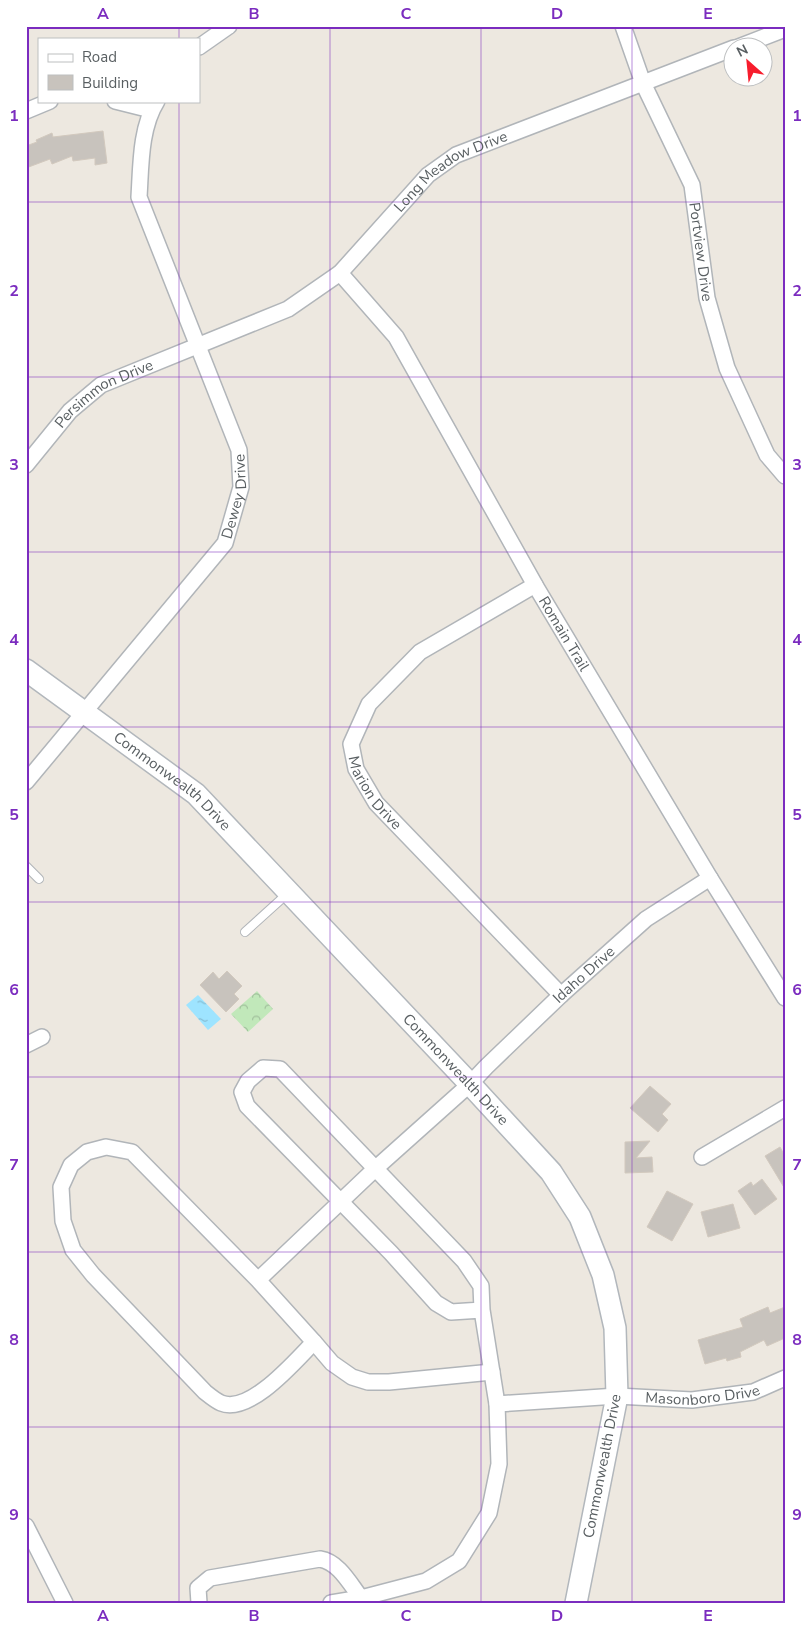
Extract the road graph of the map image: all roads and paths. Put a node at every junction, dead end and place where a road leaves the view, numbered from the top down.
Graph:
1 (228, 26) edge
2 (623, 26) edge
3 (785, 29) edge
4 (761, 38) edge
5 (200, 46) edge
6 (724, 52) edge
7 (643, 83) junction
8 (48, 102) edge
9 (123, 102) edge
10 (154, 106) edge
11 (26, 111) edge
12 (340, 273) junction
13 (199, 344) junction
14 (26, 465) edge
15 (785, 476) edge
16 (535, 585) junction
17 (26, 670) edge
18 (84, 713) junction
19 (26, 782) edge
20 (26, 866) edge
21 (710, 878) junction
22 (39, 879) dead end
23 (288, 892) junction
24 (245, 932) dead end
25 (560, 995) junction
26 (785, 998) edge
27 (42, 1037) dead end
28 (26, 1045) edge
29 (470, 1084) junction
30 (785, 1108) edge
31 (702, 1157) dead end
32 (376, 1168) junction
33 (341, 1202) junction
34 (258, 1280) junction
35 (482, 1310) junction
36 (314, 1342) junction
37 (492, 1372) junction
38 (785, 1378) edge
39 (617, 1396) junction
40 (498, 1404) junction
41 (26, 1526) edge
42 (361, 1598) junction
43 (65, 1603) edge
44 (199, 1603) edge
45 (331, 1603) edge
46 (576, 1603) edge

1 - 5 street
2 - 7 street, Portview Drive
3 - 4 street, Long Meadow Drive
6 - 7 street, Long Meadow Drive
7 - 12 street, Long Meadow Drive
7 - 15 street, Portview Drive
8 - 11 street
9 - 10 street
10 - 13 street, Dewey Drive
12 - 13 street, Long Meadow Drive
12 - 16 street, Romain Trail
13 - 14 street, Persimmon Drive
13 - 18 street, Dewey Drive
16 - 21 street, Romain Trail
16 - 25 street, Marion Drive
17 - 18 street, Commonwealth Drive
18 - 19 street, Dewey Drive
18 - 23 street, Commonwealth Drive
20 - 22 lane
21 - 25 street, Idaho Drive
21 - 26 street, Romain Trail
23 - 24 lane
23 - 29 street, Commonwealth Drive
25 - 29 street, Idaho Drive
27 - 28 street
29 - 32 street, Idaho Drive
29 - 39 street, Commonwealth Drive
30 - 31 street
32 - 33 street, Idaho Drive
32 - 33 street
32 - 35 street
33 - 34 street, Idaho Drive
33 - 35 street
34 - 36 street
34 - 36 street
35 - 37 street
36 - 37 street
37 - 40 street
38 - 39 street, Masonboro Drive
39 - 40 street, Masonboro Drive
39 - 46 street, Commonwealth Drive
40 - 42 street
41 - 43 street
42 - 44 street
42 - 45 street

